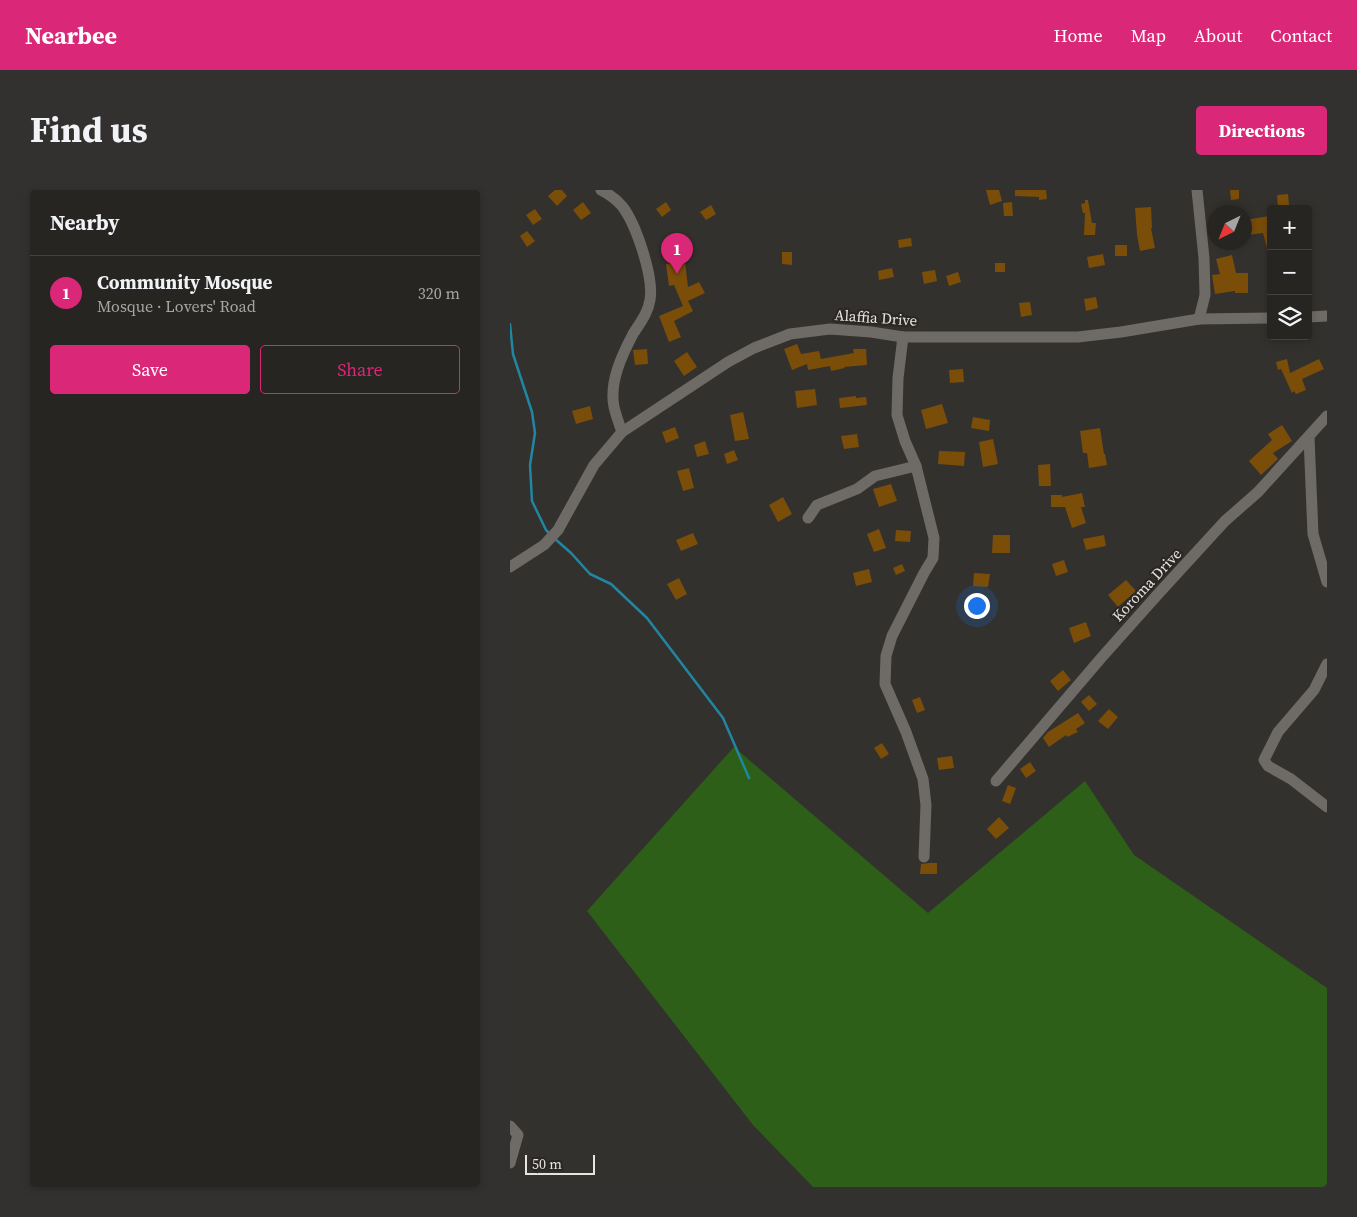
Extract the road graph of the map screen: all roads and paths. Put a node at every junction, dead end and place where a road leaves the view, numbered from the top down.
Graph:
1 (601, 190) edge
2 (1197, 190) edge
3 (1327, 316) edge
4 (1312, 317) edge
5 (1267, 318) edge
6 (1199, 319) junction
7 (903, 337) junction
8 (1327, 416) edge
9 (622, 432) junction
10 (1309, 437) junction
11 (916, 466) junction
12 (808, 518) dead end
13 (510, 566) edge
14 (1327, 582) edge
15 (1327, 664) edge
16 (996, 781) dead end
17 (1327, 807) edge
18 (924, 858) dead end
19 (510, 1126) edge
20 (510, 1163) edge

1 - 9 street
2 - 6 street
3 - 4 street
5 - 6 street, Alaffia Drive
6 - 7 street, Alaffia Drive
7 - 9 street, Alaffia Drive
7 - 11 street
8 - 10 street, Koroma Drive
9 - 13 street, Alaffia Drive
10 - 14 street
10 - 16 street, Koroma Drive
11 - 12 street
11 - 18 street
15 - 17 street
19 - 20 street

